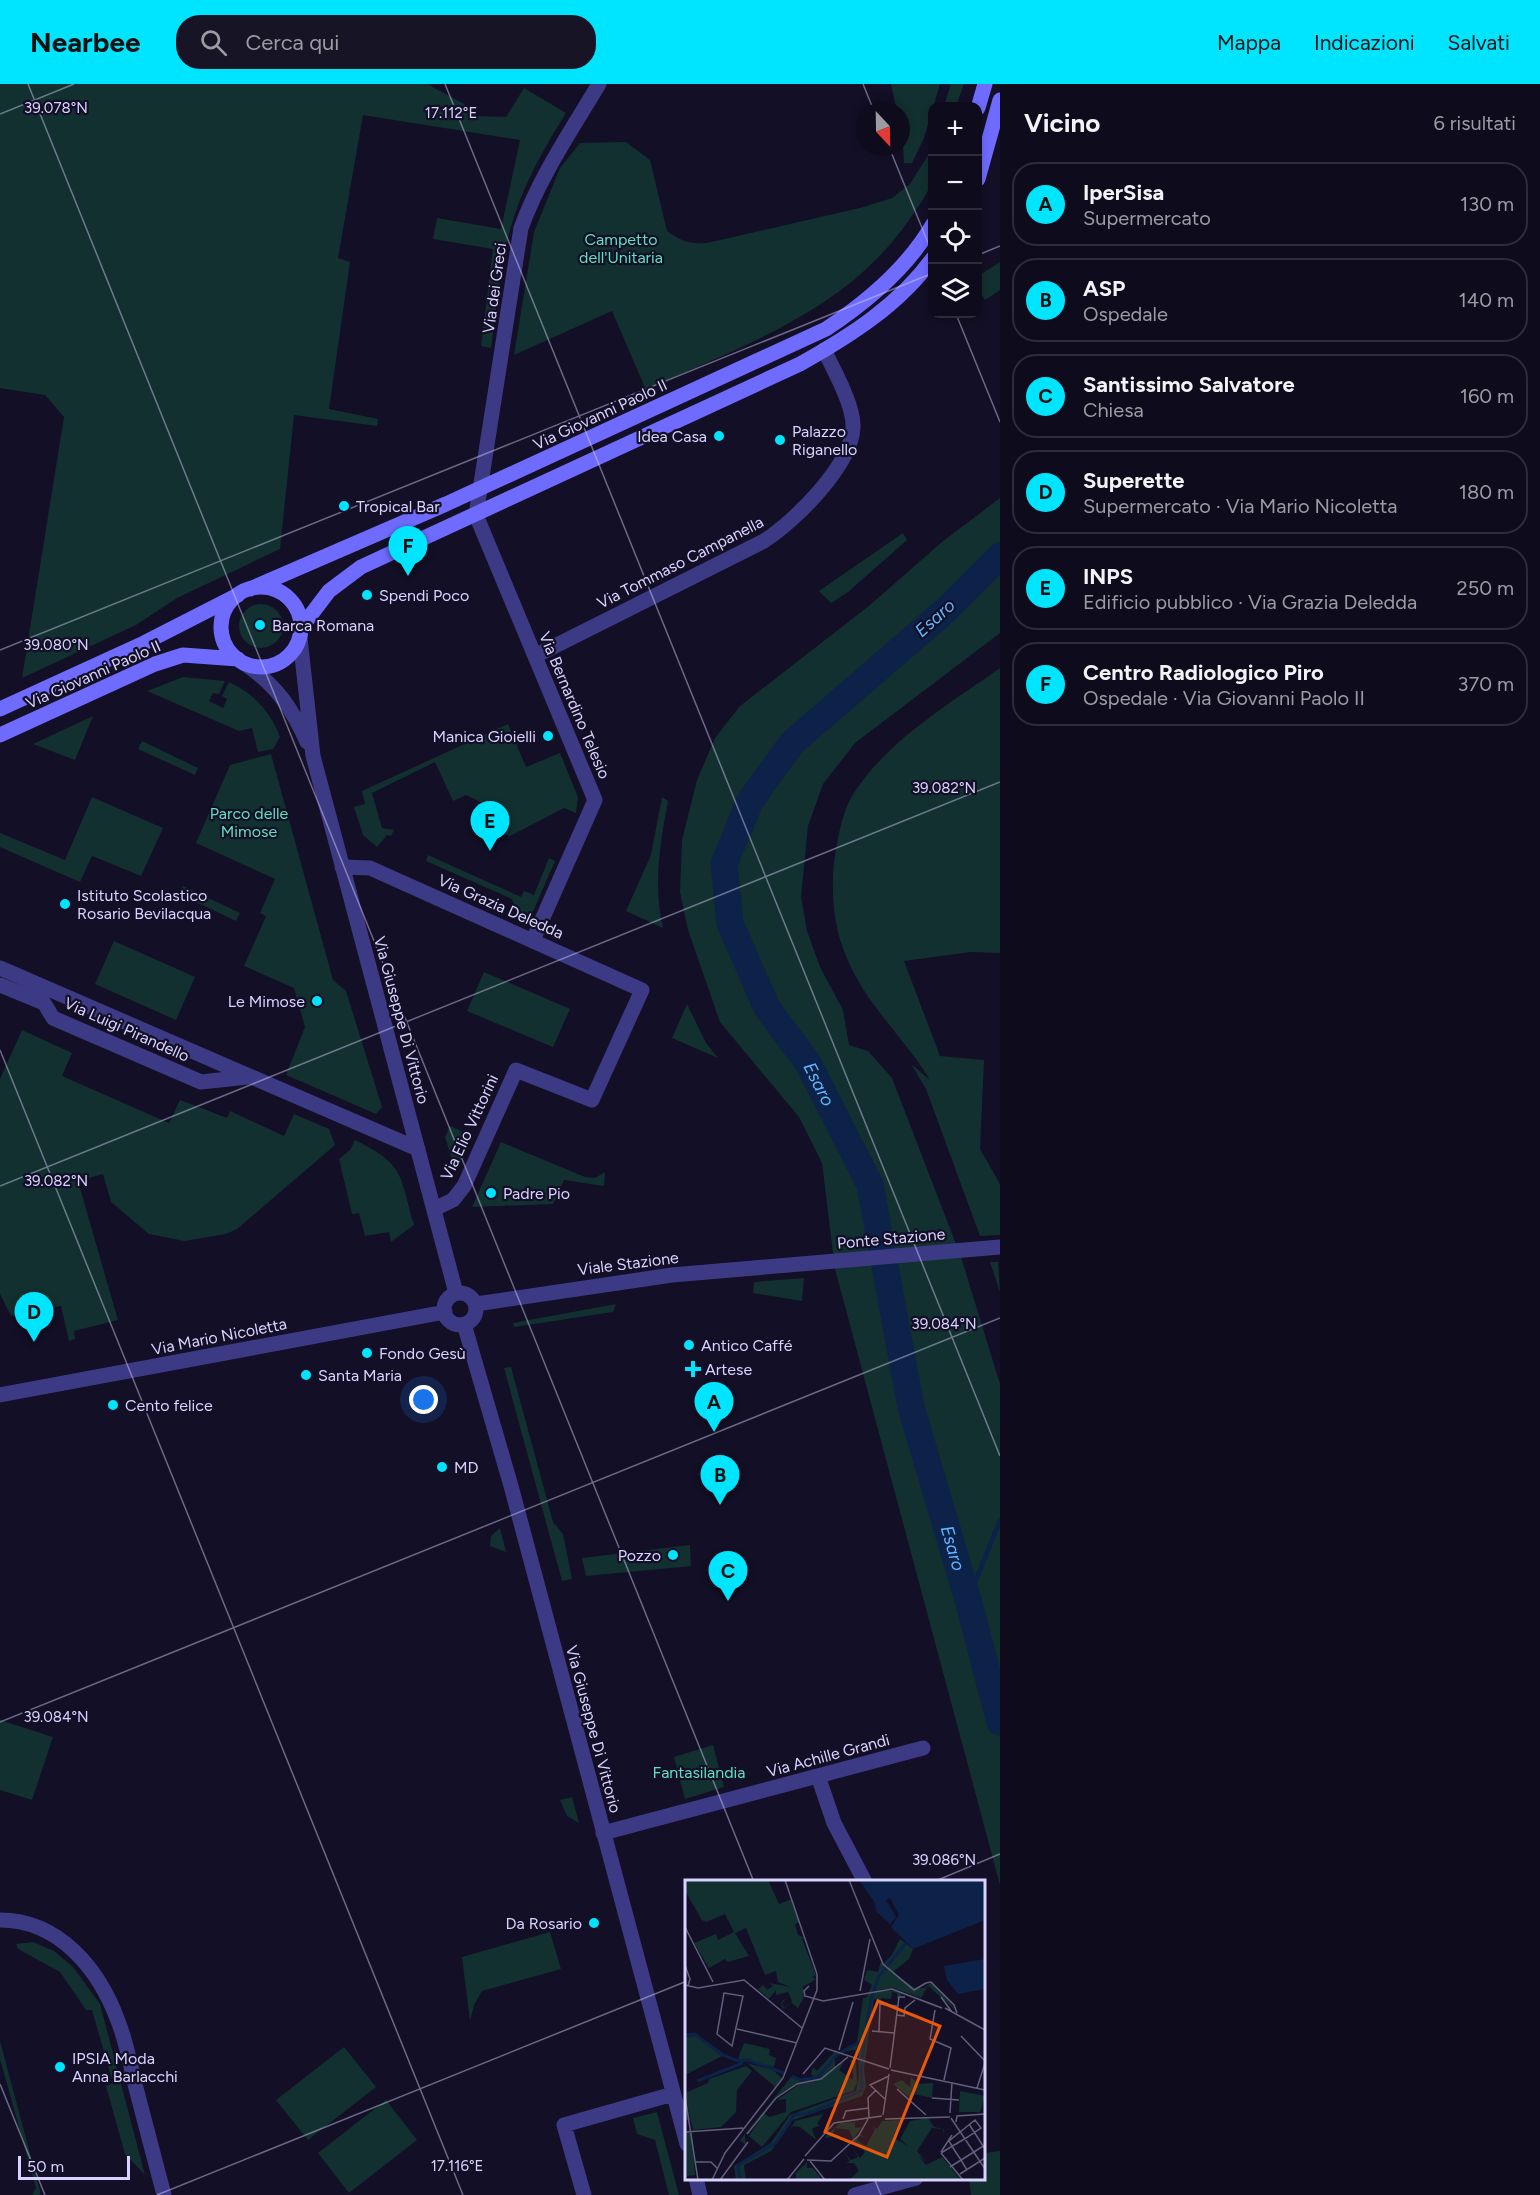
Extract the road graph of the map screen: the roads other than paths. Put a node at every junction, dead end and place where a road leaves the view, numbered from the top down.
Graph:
1 (600, 84) edge
2 (985, 84) edge
3 (1000, 100) edge
4 (980, 102) edge
5 (982, 165) edge
6 (928, 231) edge
7 (928, 263) edge
8 (824, 350) junction
9 (480, 489) junction
10 (476, 515) junction
11 (244, 592) junction
12 (300, 633) junction
13 (535, 656) junction
14 (242, 661) junction
15 (0, 709) edge
16 (0, 735) edge
17 (313, 756) junction
18 (342, 867) junction
19 (533, 940) junction
20 (0, 968) edge
21 (0, 985) edge
22 (642, 990) joint
23 (248, 1077) junction
24 (418, 1149) junction
25 (434, 1209) junction
26 (1000, 1247) edge
27 (786, 1265) joint
28 (456, 1293) junction
29 (476, 1304) junction
30 (445, 1312) junction
31 (464, 1324) junction
32 (0, 1395) edge
33 (923, 1748) dead end
34 (818, 1776) junction
35 (603, 1833) junction
36 (864, 1880) edge
37 (0, 1920) edge
38 (673, 2094) junction
39 (685, 2137) edge
40 (696, 2180) edge
41 (909, 2180) edge
42 (164, 2195) edge
43 (584, 2195) edge
44 (700, 2195) edge
45 (855, 2195) edge

1 - 9 street, Via dei Greci
2 - 4 street
3 - 5 street
6 - 9 street, Via Giovanni Paolo II
7 - 8 street
8 - 10 street
8 - 13 street, Via Tommaso Campanella
9 - 10 street, Via dei Greci
9 - 11 street, Via Giovanni Paolo II
10 - 12 street
10 - 13 street, Via Bernardino Telesio
11 - 12 street
11 - 14 street
11 - 15 street, Via Giovanni Paolo II
12 - 14 street
12 - 17 street
13 - 19 street, Via Bernardino Telesio
14 - 16 street, Via Giovanni Paolo II
14 - 17 street
17 - 18 street, Via Giuseppe Di Vittorio
18 - 19 street, Via Grazia Deledda
18 - 24 street, Via Giuseppe Di Vittorio
19 - 22 street, Via Grazia Deledda
20 - 23 street, Via Luigi Pirandello
21 - 23 street, Via Luigi Pirandello
22 - 25 street, Via Elio Vittorini
23 - 24 street, Via Luigi Pirandello
24 - 25 street, Via Giuseppe Di Vittorio
25 - 28 street, Via Giuseppe Di Vittorio
26 - 27 street, Ponte Stazione
27 - 29 street, Viale Stazione
28 - 29 street
28 - 30 street
29 - 31 street
30 - 31 street
30 - 32 street, Via Mario Nicoletta
31 - 35 street, Via Giuseppe Di Vittorio
33 - 34 street, Via Achille Grandi
34 - 35 street, Via Achille Grandi
34 - 36 street
35 - 38 street, Via Giuseppe Di Vittorio
37 - 42 street
38 - 39 street, Via Giuseppe Di Vittorio
38 - 43 street
40 - 44 street
41 - 45 street

